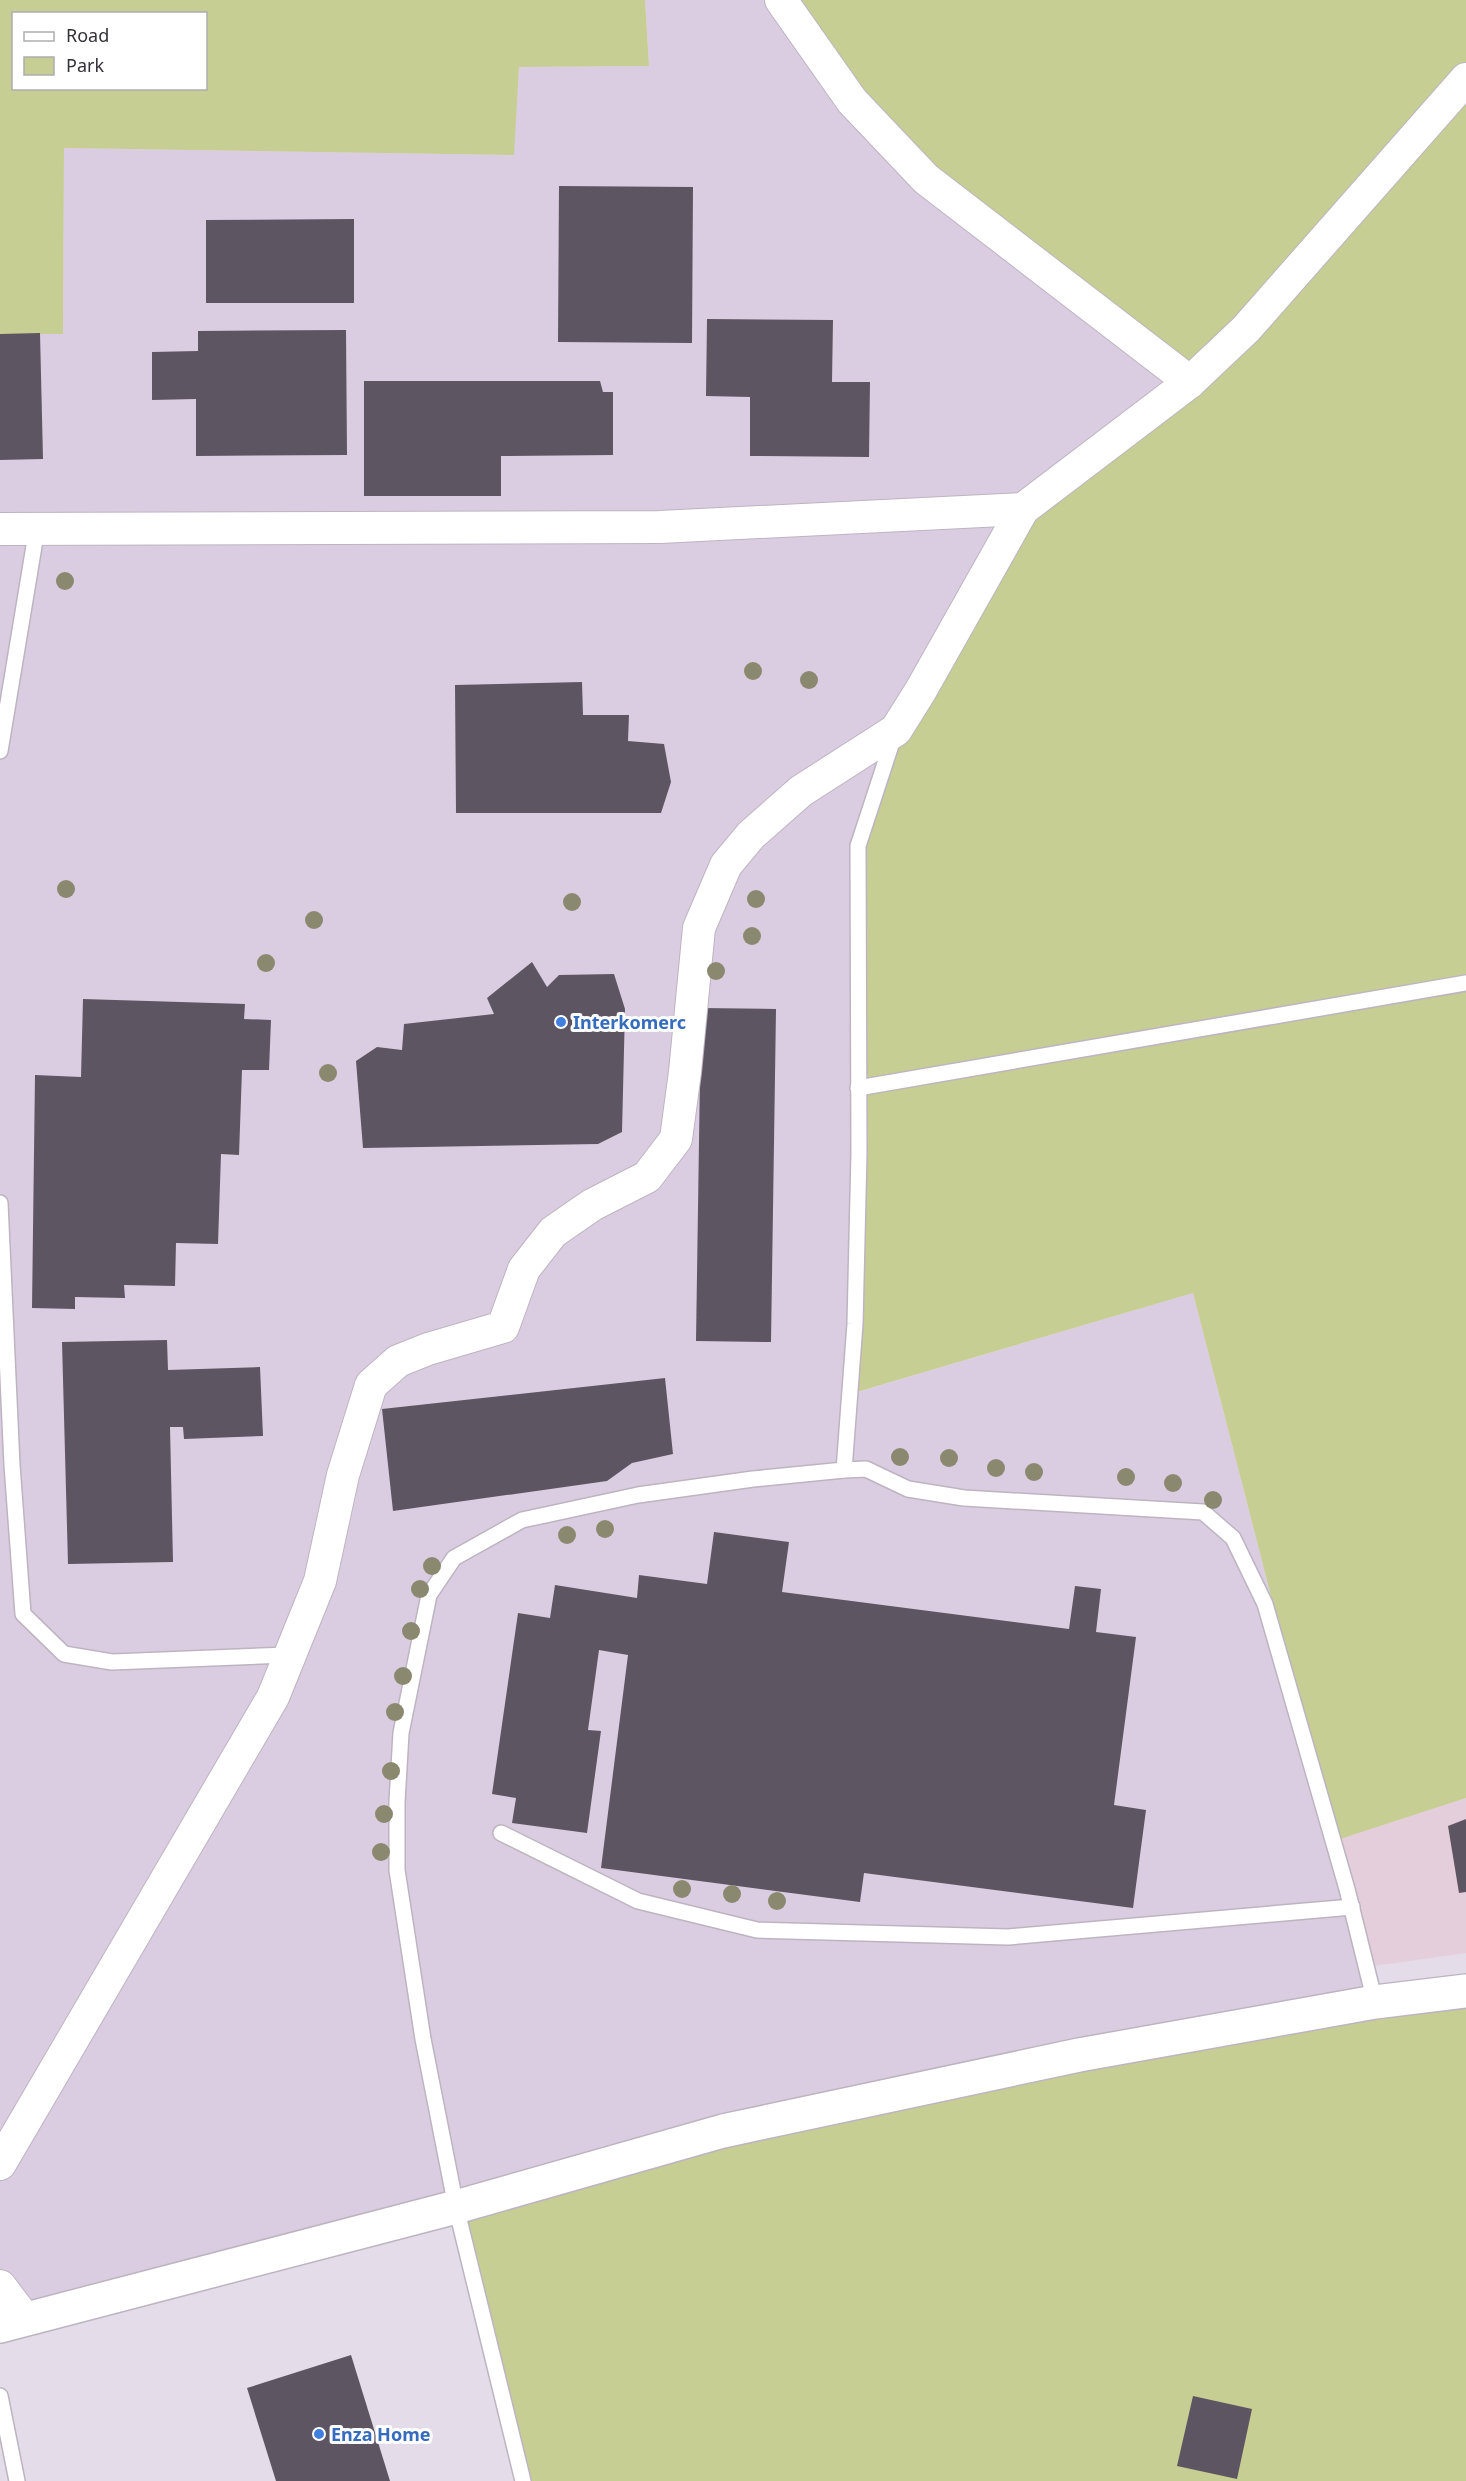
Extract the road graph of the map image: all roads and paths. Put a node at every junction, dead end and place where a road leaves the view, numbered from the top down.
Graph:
1 (781, 0) edge
2 (1466, 79) edge
3 (1190, 382) junction
4 (1023, 509) junction
5 (0, 528) edge
6 (37, 528) junction
7 (896, 730) junction
8 (0, 751) edge
9 (1466, 983) edge
10 (858, 1088) junction
11 (0, 1203) edge
12 (844, 1470) junction
13 (288, 1654) junction
14 (501, 1833) dead end
15 (1352, 1907) junction
16 (1466, 1992) edge
17 (1375, 2002) junction
18 (0, 2164) edge
19 (456, 2206) junction
20 (0, 2286) edge
21 (12, 2322) edge
22 (0, 2396) edge
23 (17, 2481) edge
24 (523, 2481) edge

1 - 3 street
2 - 3 street
3 - 4 street
4 - 6 street
4 - 7 street
5 - 6 street
6 - 8 lane
7 - 10 lane
7 - 13 street
9 - 10 lane
10 - 12 lane
11 - 13 lane
12 - 15 lane
12 - 19 lane
13 - 18 street
14 - 15 lane
15 - 17 lane
16 - 17 main road
17 - 19 main road
19 - 21 main road
19 - 24 lane
20 - 21 street
22 - 23 lane

